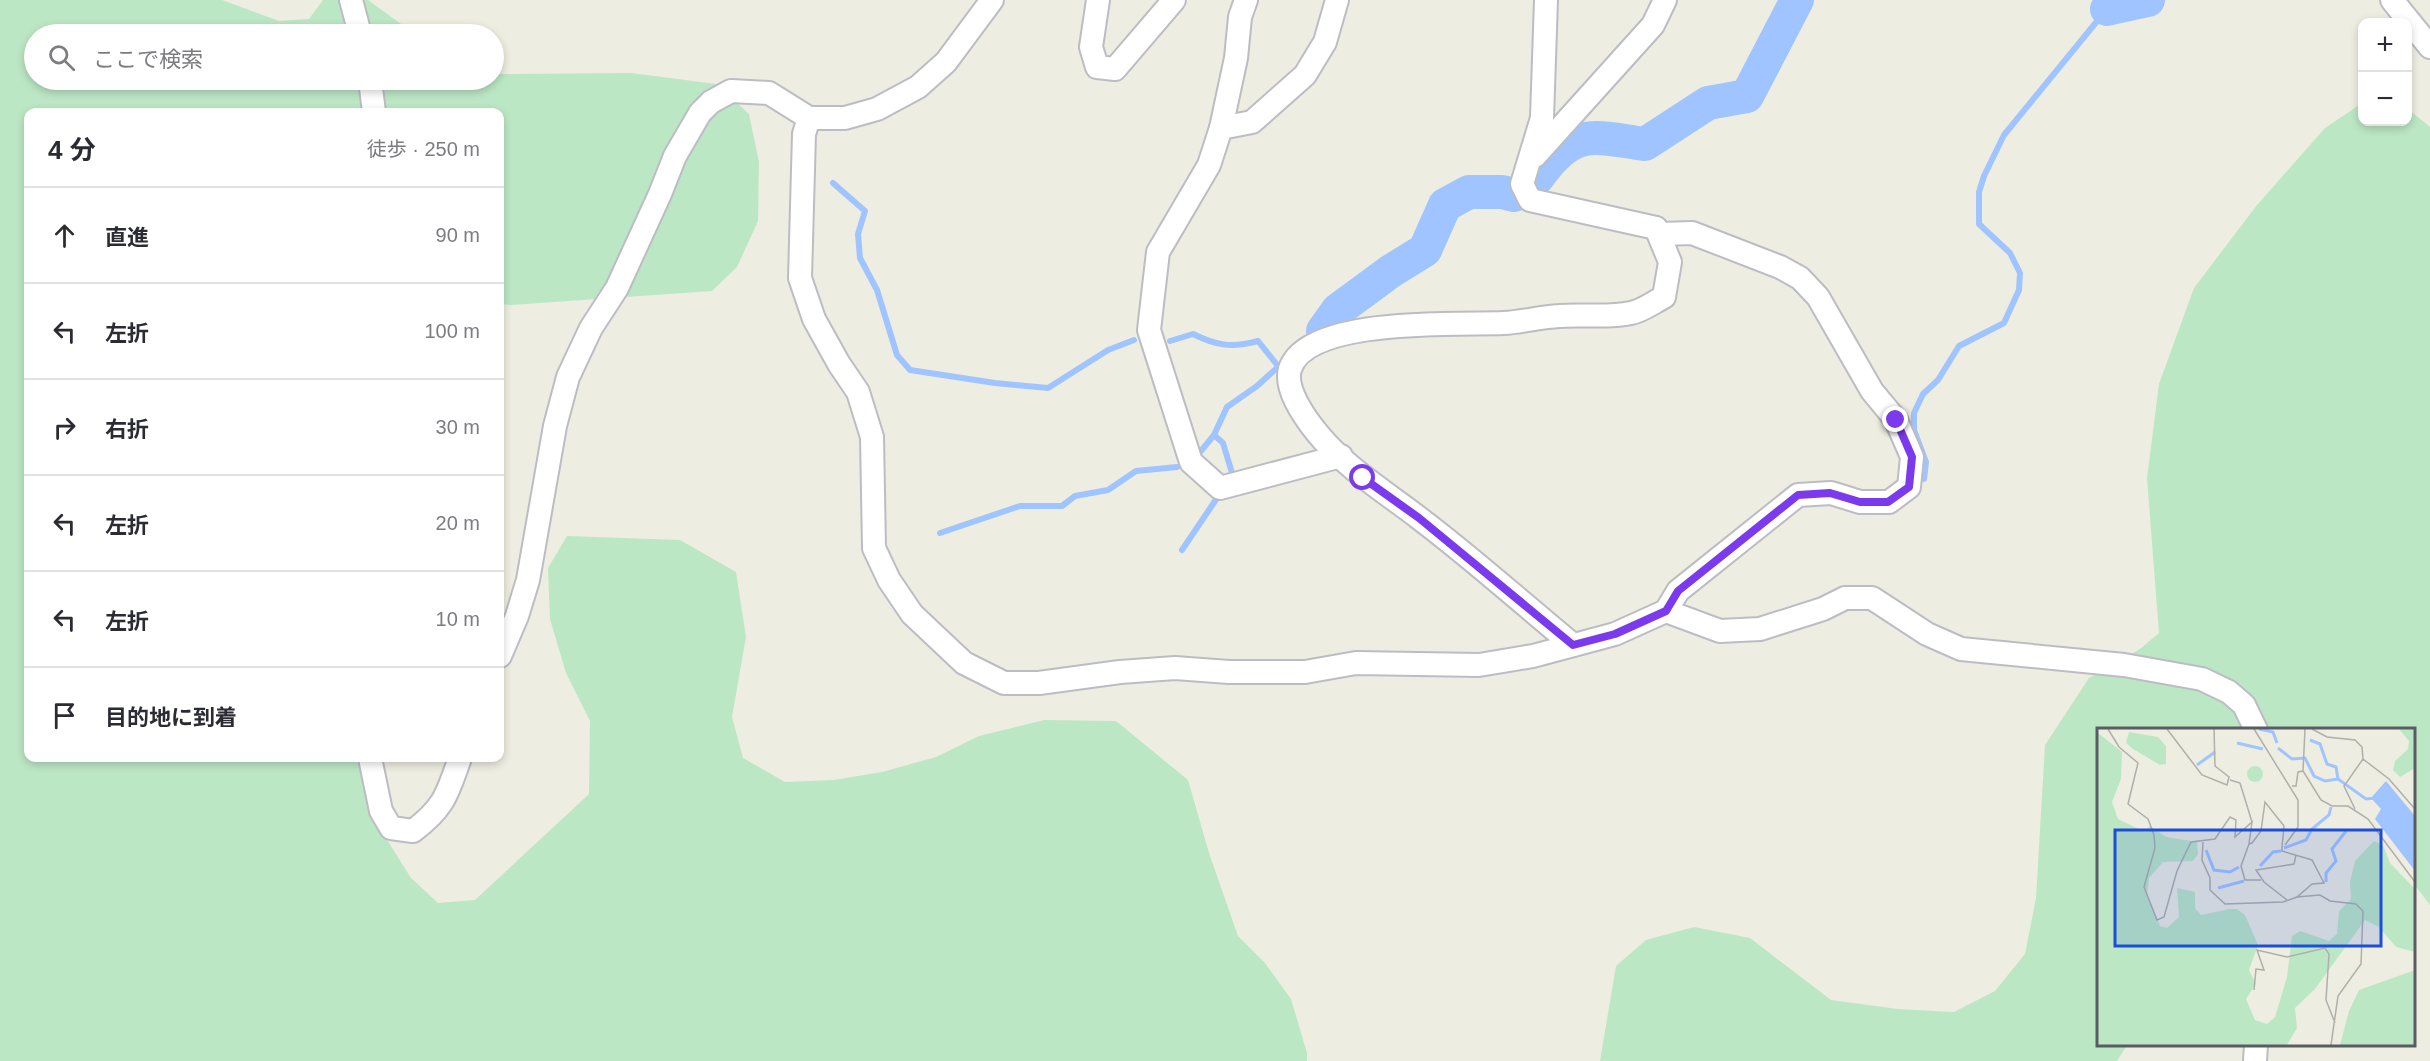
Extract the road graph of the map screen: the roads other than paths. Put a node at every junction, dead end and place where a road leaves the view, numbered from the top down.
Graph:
1 (351, 0) edge
2 (992, 0) edge
3 (1098, 0) edge
4 (1174, 0) edge
5 (1246, 0) edge
6 (1337, 0) edge
7 (1546, 0) edge
8 (1665, 0) edge
9 (2392, 0) edge
10 (357, 24) edge
11 (2430, 47) edge
12 (371, 90) edge
13 (374, 108) edge
14 (809, 118) junction
15 (1221, 128) junction
16 (1530, 162) junction
17 (1656, 228) junction
18 (1341, 456) junction
19 (1666, 611) junction
20 (1573, 645) junction
21 (504, 647) edge
22 (2256, 728) edge
23 (371, 762) edge
24 (459, 762) edge
25 (2256, 1046) edge
26 (2255, 1061) edge

1 - 10 street
2 - 14 street
3 - 4 street
5 - 15 street
6 - 15 street
7 - 16 street
8 - 16 street
9 - 11 street
12 - 13 street
14 - 20 street
14 - 21 street
15 - 18 street
16 - 17 street
17 - 18 street
17 - 19 street
18 - 20 street
19 - 20 street
19 - 22 street
23 - 24 street
25 - 26 street

